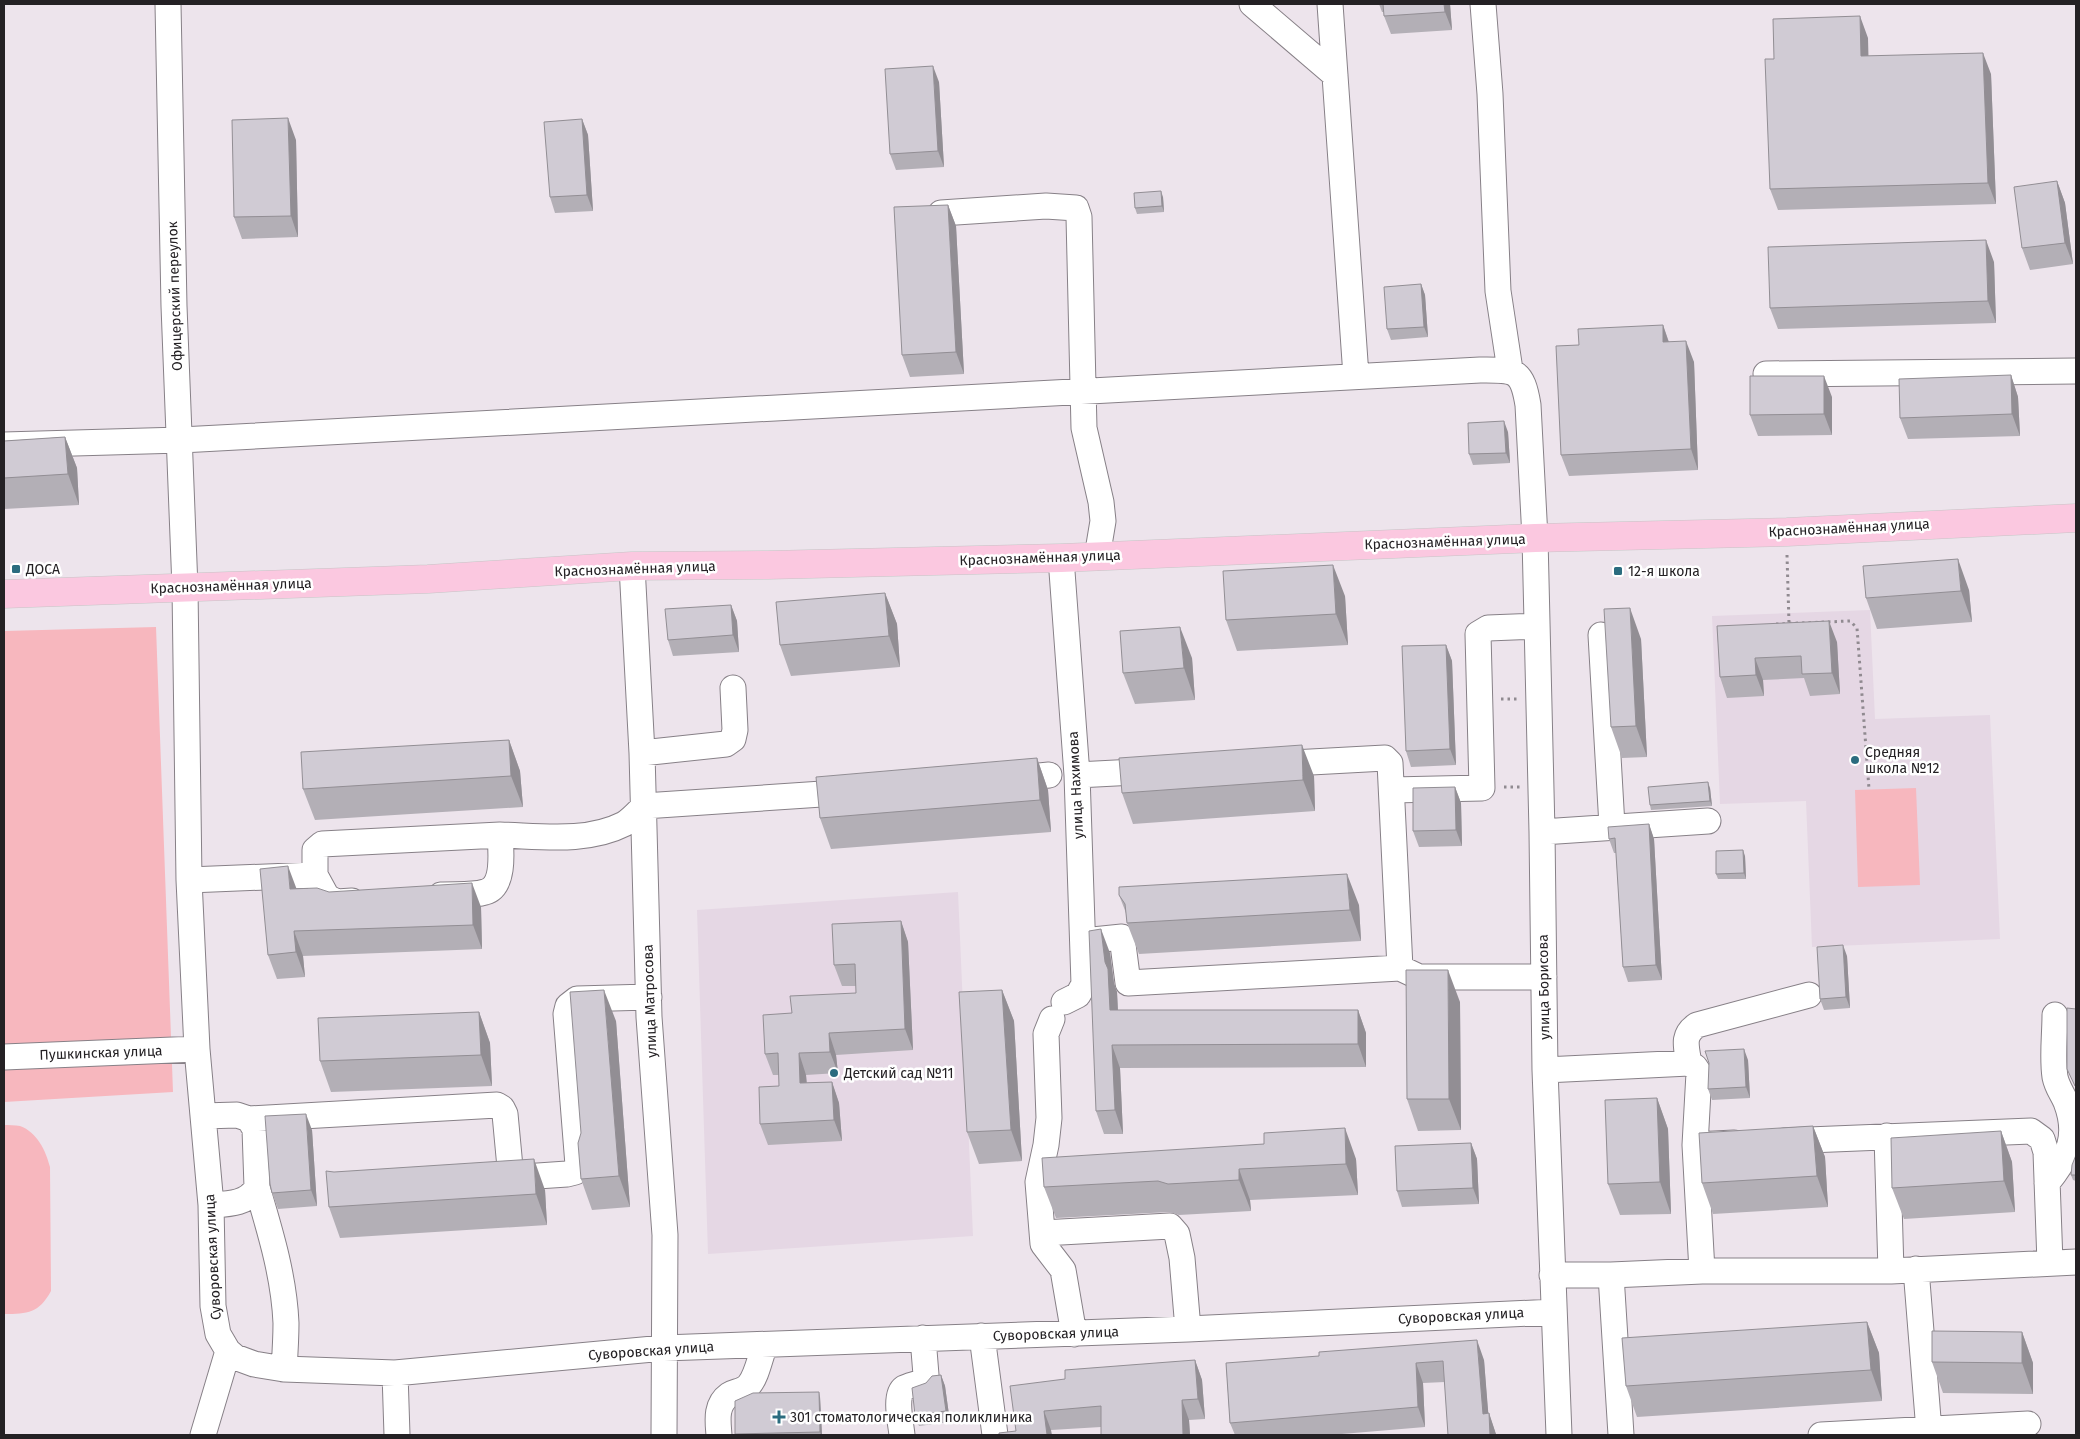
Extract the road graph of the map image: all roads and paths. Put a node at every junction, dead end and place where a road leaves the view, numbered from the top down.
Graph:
1 (168, 4) edge
2 (1252, 4) edge
3 (1330, 4) edge
4 (1483, 4) edge
5 (1335, 75) junction
6 (941, 213) edge
7 (1510, 370) junction
8 (2076, 371) edge
9 (1766, 374) edge
10 (1356, 376) junction
11 (1083, 390) junction
12 (181, 440) junction
13 (4, 445) edge
14 (2076, 518) edge
15 (1787, 532) junction
16 (1535, 538) junction
17 (1098, 557) junction
18 (1061, 558) junction
19 (632, 566) junction
20 (185, 588) junction
21 (4, 594) edge
22 (1789, 623) junction
23 (1772, 624) edge
24 (1536, 626) junction
25 (1601, 635) dead end
26 (733, 688) dead end
27 (1538, 698) junction
28 (1478, 700) junction
29 (642, 753) junction
30 (1256, 765) edge
31 (1176, 770) edge
32 (1049, 775) dead end
33 (1077, 775) junction
34 (991, 780) edge
35 (1540, 786) junction
36 (1482, 788) junction
37 (1869, 789) dead end
38 (875, 790) edge
39 (1392, 790) junction
40 (644, 806) junction
41 (1708, 821) dead end
42 (1612, 826) junction
43 (1542, 832) junction
44 (500, 835) junction
45 (315, 875) junction
46 (189, 880) junction
47 (417, 897) edge
48 (377, 899) edge
49 (1083, 941) junction
50 (1400, 968) junction
51 (1544, 977) junction
52 (1809, 995) dead end
53 (649, 997) junction
54 (2055, 1015) dead end
55 (198, 1049) junction
56 (4, 1057) edge
57 (1689, 1063) junction
58 (1545, 1070) junction
59 (203, 1116) junction
60 (249, 1119) junction
61 (1887, 1136) junction
62 (1695, 1145) junction
63 (511, 1178) junction
64 (482, 1180) edge
65 (2048, 1183) junction
66 (257, 1187) junction
67 (210, 1205) junction
68 (1043, 1233) junction
69 (2050, 1262) junction
70 (2076, 1262) edge
71 (1916, 1269) junction
72 (1702, 1271) junction
73 (1891, 1271) junction
74 (1552, 1275) junction
75 (1611, 1275) junction
76 (1554, 1312) junction
77 (1188, 1329) junction
78 (1074, 1334) junction
79 (982, 1336) junction
80 (923, 1338) junction
81 (765, 1345) junction
82 (664, 1348) junction
83 (228, 1351) junction
84 (284, 1369) junction
85 (395, 1373) junction
86 (2028, 1424) dead end
87 (1929, 1431) junction
88 (203, 1435) edge
89 (397, 1435) edge
90 (664, 1435) edge
91 (719, 1435) edge
92 (902, 1435) edge
93 (995, 1435) edge
94 (1558, 1435) edge
95 (1621, 1435) edge
96 (1820, 1435) edge

1 - 12 street, Офицерский переулок
2 - 5 street
3 - 5 street
4 - 7 street
5 - 10 street
6 - 11 street
7 - 10 street
7 - 16 street, улица Борисова
8 - 9 street
10 - 11 street
11 - 12 street
11 - 17 street
12 - 13 street
12 - 20 street, Офицерский переулок
14 - 15 main road, Краснознамённая улица
15 - 16 main road, Краснознамённая улица
15 - 22 path
16 - 17 main road, Краснознамённая улица
16 - 24 street, улица Борисова
17 - 18 main road, Краснознамённая улица
18 - 19 main road, Краснознамённая улица
18 - 33 street, улица Нахимова
19 - 20 main road, Краснознамённая улица
19 - 29 street, улица Матросова
20 - 21 main road, Краснознамённая улица
20 - 46 street, Офицерский переулок
22 - 23 path
22 - 37 path
24 - 27 street, улица Борисова
24 - 28 street
25 - 42 street
26 - 29 street
27 - 28 path
27 - 35 street, улица Борисова
28 - 36 street
29 - 40 street, улица Матросова
30 - 39 street
31 - 33 street
32 - 34 street
33 - 49 street, улица Нахимова
35 - 36 path
35 - 43 street, улица Борисова
36 - 39 street
38 - 40 street
39 - 50 street
40 - 44 street
40 - 53 street, улица Матросова
41 - 42 street
42 - 43 street
43 - 51 street, улица Борисова
44 - 45 street
44 - 47 street
45 - 46 street
45 - 48 street
46 - 55 street, Суворовская улица
49 - 50 street
49 - 68 street, улица Нахимова
50 - 51 street
51 - 58 street, улица Борисова
52 - 57 street
53 - 63 street
53 - 82 street, улица Матросова
54 - 65 street
55 - 56 street, Пушкинская улица
55 - 59 street, Суворовская улица
57 - 58 street
57 - 62 street
58 - 74 street, улица Борисова
59 - 60 street
59 - 67 street, Суворовская улица
60 - 63 street
60 - 66 street
61 - 62 street
61 - 65 street
61 - 73 street
62 - 72 street
63 - 64 street
65 - 69 street
66 - 67 street
66 - 84 street
67 - 83 street, Суворовская улица
68 - 77 street
68 - 78 street, улица Нахимова
69 - 70 street
69 - 71 street
71 - 73 street
71 - 87 street
72 - 73 street
72 - 75 street
74 - 75 street
74 - 76 street, улица Борисова
75 - 95 street
76 - 77 street, Суворовская улица
76 - 94 street, улица Борисова
77 - 78 street, Суворовская улица
78 - 79 street, Суворовская улица
79 - 80 street, Суворовская улица
79 - 93 street
80 - 81 street, Суворовская улица
80 - 92 street
81 - 82 street, Суворовская улица
81 - 91 street
82 - 85 street, Суворовская улица
82 - 90 street, улица Матросова
83 - 84 street, Суворовская улица
83 - 88 street
84 - 85 street, Суворовская улица
85 - 89 street
86 - 87 street
87 - 96 street

